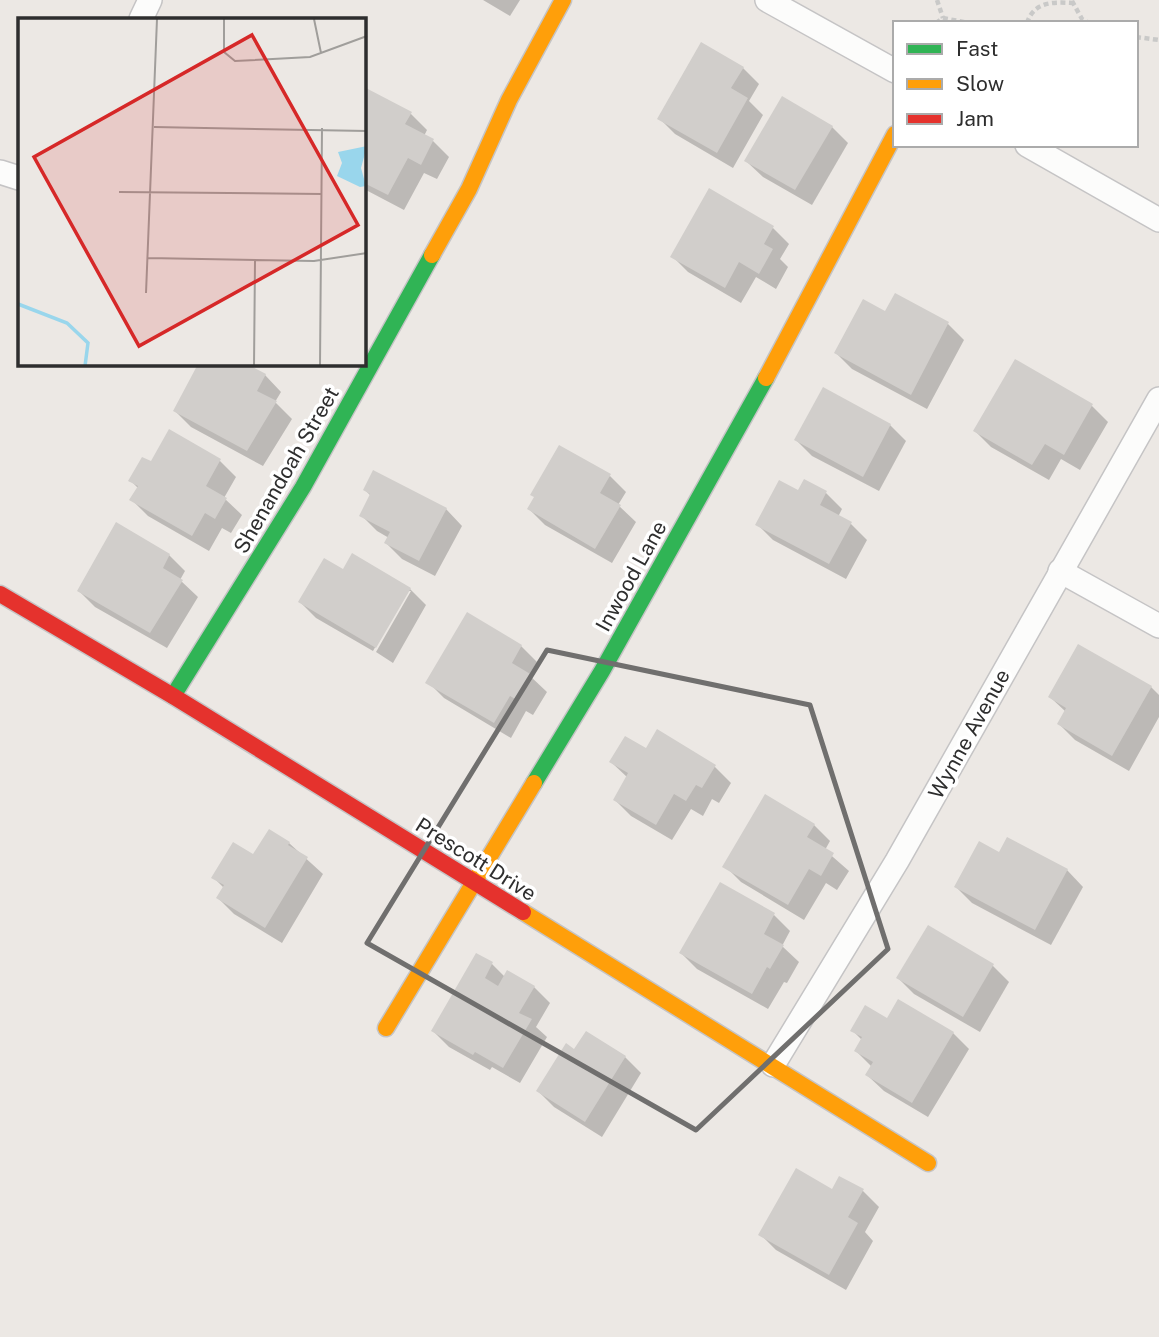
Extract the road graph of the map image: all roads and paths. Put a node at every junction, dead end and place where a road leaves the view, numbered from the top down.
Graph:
1 (150, 0) edge
2 (563, 0) edge
3 (766, 0) edge
4 (937, 0) edge
5 (1072, 2) edge
6 (141, 18) edge
7 (943, 18) junction
8 (939, 21) edge
9 (959, 21) edge
10 (1028, 21) edge
11 (1082, 21) edge
12 (1138, 37) edge
13 (1159, 40) edge
14 (893, 70) edge
15 (893, 138) edge
16 (1031, 147) edge
17 (0, 172) edge
18 (18, 178) edge
19 (1159, 220) edge
20 (1159, 399) edge
21 (1060, 571) junction
22 (0, 594) edge
23 (1159, 626) edge
24 (173, 696) junction
25 (474, 883) junction
26 (386, 1028) dead end
27 (773, 1065) junction
28 (928, 1163) dead end

1 - 6 street
2 - 24 street, Shenandoah Street
3 - 14 street
4 - 7 path
5 - 10 path
5 - 11 path
7 - 8 path
7 - 9 path
12 - 13 path
15 - 25 street, Inwood Lane
16 - 19 street
17 - 18 street
20 - 21 street, Wynne Avenue
21 - 23 street
21 - 27 street, Wynne Avenue
22 - 24 street, Prescott Drive
24 - 25 street, Prescott Drive
25 - 26 street, Inwood Lane
25 - 27 street, Prescott Drive
27 - 28 street, Prescott Drive

